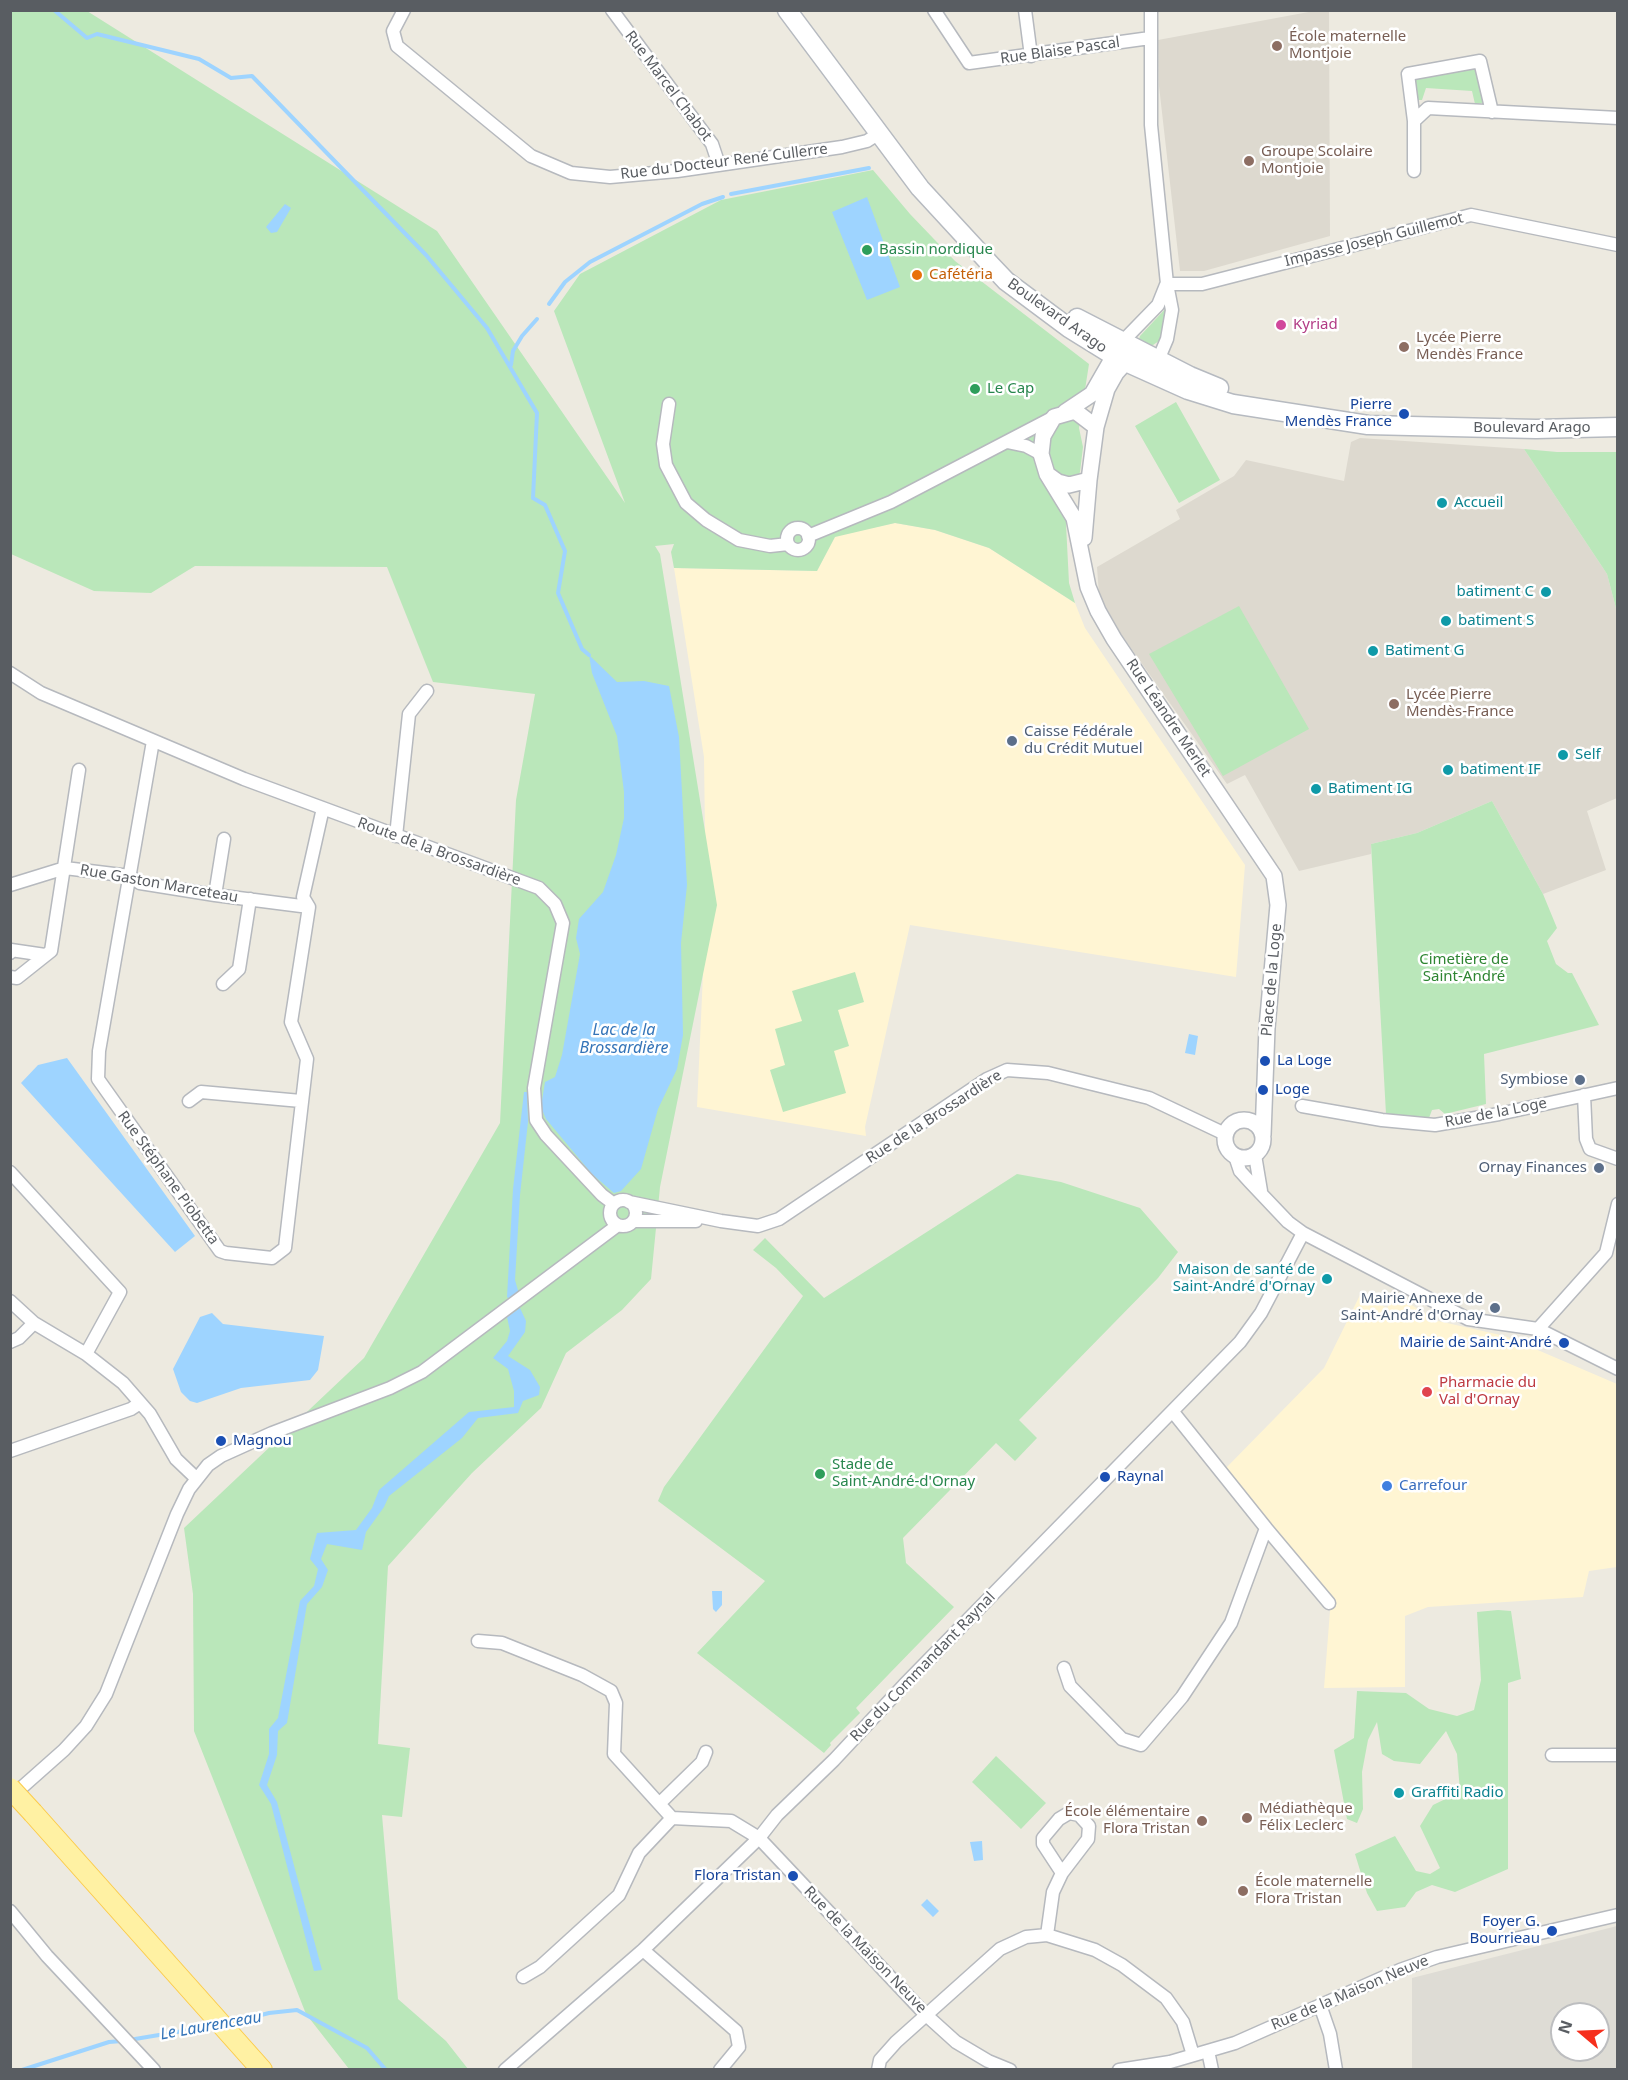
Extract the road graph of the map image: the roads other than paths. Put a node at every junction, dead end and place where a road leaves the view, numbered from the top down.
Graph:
1 (404, 10) edge
2 (612, 10) edge
3 (787, 10) edge
4 (934, 10) edge
5 (1025, 10) edge
6 (1152, 10) edge
7 (1150, 38) junction
8 (1031, 56) junction
9 (1492, 112) junction
10 (1617, 118) edge
11 (1414, 121) junction
12 (878, 134) junction
13 (719, 165) junction
14 (1414, 171) dead end
15 (1617, 245) edge
16 (1167, 284) junction
17 (1124, 352) junction
18 (1155, 367) junction
19 (669, 404) dead end
20 (1059, 415) junction
21 (1617, 427) edge
22 (1096, 428) junction
23 (1007, 442) junction
24 (1041, 454) junction
25 (1047, 474) junction
26 (1089, 480) junction
27 (1082, 550) junction
28 (10, 673) edge
29 (427, 691) dead end
30 (153, 741) junction
31 (79, 770) dead end
32 (323, 808) junction
33 (396, 836) junction
34 (224, 839) dead end
35 (65, 868) junction
36 (129, 876) junction
37 (1274, 876) joint
38 (10, 885) edge
39 (215, 895) junction
40 (250, 899) junction
41 (309, 907) junction
42 (10, 953) edge
43 (45, 955) junction
44 (10, 977) edge
45 (223, 984) dead end
46 (1265, 1085) junction
47 (1617, 1088) edge
48 (1584, 1095) junction
49 (189, 1101) dead end
50 (302, 1101) junction
51 (1302, 1106) dead end
52 (1239, 1119) junction
53 (1225, 1134) junction
54 (1263, 1135) junction
55 (1255, 1155) junction
56 (1235, 1156) junction
57 (1617, 1159) edge
58 (10, 1172) edge
59 (1261, 1191) junction
60 (629, 1202) junction
61 (614, 1204) junction
62 (1617, 1204) edge
63 (633, 1221) junction
64 (722, 1221) junction
65 (618, 1225) junction
66 (1303, 1233) junction
67 (1612, 1254) edge
68 (10, 1301) edge
69 (34, 1323) junction
70 (1538, 1329) junction
71 (10, 1342) edge
72 (86, 1354) junction
73 (1617, 1369) edge
74 (140, 1403) junction
75 (1173, 1412) junction
76 (10, 1451) edge
77 (197, 1479) junction
78 (1266, 1528) junction
79 (1329, 1603) dead end
80 (478, 1641) dead end
81 (1064, 1668) dead end
82 (706, 1752) dead end
83 (1552, 1755) dead end
84 (1617, 1755) edge
85 (10, 1788) edge
86 (10, 1798) edge
87 (660, 1803) junction
88 (672, 1818) junction
89 (759, 1838) junction
90 (1062, 1874) junction
91 (10, 1911) edge
92 (1617, 1915) edge
93 (1047, 1935) junction
94 (643, 1950) junction
95 (523, 1977) dead end
96 (1320, 2004) junction
97 (926, 2014) junction
98 (1208, 2051) junction
99 (1193, 2055) junction
100 (154, 2070) edge
101 (262, 2070) edge
102 (505, 2070) edge
103 (720, 2070) edge
104 (878, 2070) edge
105 (1010, 2070) edge
106 (1119, 2070) edge
107 (1212, 2070) edge
108 (1336, 2070) edge

1 - 13 street, Rue du Docteur René Cullerre
2 - 13 street, Rue Marcel Chabot
3 - 12 main road, Boulevard Arago
4 - 8 street, Rue Blaise Pascal
5 - 8 street
6 - 7 street
7 - 8 street, Rue Blaise Pascal
7 - 16 street
9 - 10 street
9 - 11 street
9 - 11 street
11 - 14 street
12 - 13 street, Rue du Docteur René Cullerre
12 - 17 main road, Boulevard Arago
15 - 16 street, Impasse Joseph Guillemot
16 - 17 street
16 - 18 street
17 - 18 main road, Boulevard Arago
17 - 20 street
17 - 22 street
18 - 21 main road, Boulevard Arago
19 - 23 street
20 - 22 street
20 - 23 street
20 - 24 street
22 - 26 street
23 - 24 street
24 - 25 street
25 - 26 street
25 - 27 street, Rue Léandre Merlet
26 - 27 street, Rue Léandre Merlet
27 - 37 street, Rue Léandre Merlet
28 - 30 street, Route de la Brossardière
29 - 33 street
30 - 32 street, Route de la Brossardière
30 - 36 street, Rue Stéphane Piobetta
31 - 35 street
32 - 33 street, Route de la Brossardière
32 - 41 street, Rue Stéphane Piobetta
33 - 61 street, Route de la Brossardière
34 - 39 street
35 - 36 street, Rue Gaston Marceteau
35 - 38 street, Rue Gaston Marceteau
35 - 43 street
36 - 39 street, Rue Gaston Marceteau
36 - 50 street, Rue Stéphane Piobetta
37 - 46 street, Place de la Loge
39 - 40 street, Rue Gaston Marceteau
40 - 41 street, Rue Gaston Marceteau
40 - 45 street
41 - 50 street, Rue Stéphane Piobetta
42 - 43 street
43 - 44 street
46 - 52 street, Place de la Loge
46 - 54 street, Place de la Loge
47 - 48 street, Rue de la Loge
48 - 51 street, Rue de la Loge
48 - 57 street
49 - 50 street
52 - 53 street
52 - 54 street
53 - 56 street
53 - 64 street, Rue de la Brossardière
54 - 55 street
55 - 56 street
55 - 59 street
56 - 59 street
58 - 72 street
59 - 66 street
60 - 61 street
60 - 63 street
60 - 64 street
61 - 65 street
62 - 67 street
63 - 64 street
63 - 65 street
65 - 77 street
66 - 70 street
66 - 75 street, Rue du Commandant Raynal
67 - 70 street
68 - 69 street
69 - 71 street
69 - 72 street
70 - 73 street
72 - 74 street
74 - 76 street
74 - 77 street
75 - 78 street
75 - 89 street, Rue du Commandant Raynal
77 - 86 street
78 - 79 street
78 - 81 street
80 - 87 street
82 - 87 street
83 - 84 street
85 - 101 main road, bridge
87 - 88 street
88 - 89 street, Rue de la Maison Neuve
88 - 95 street
89 - 94 street, Rue du Commandant Raynal
89 - 97 street, Rue de la Maison Neuve
90 - 90 street
90 - 93 street
91 - 100 street
92 - 96 street, Rue de la Maison Neuve
93 - 97 street
93 - 99 street
94 - 102 street, Rue du Commandant Raynal
94 - 103 street
96 - 98 street, Rue de la Maison Neuve
96 - 108 street
97 - 104 street
97 - 105 street, Rue de la Maison Neuve
98 - 99 street, Rue de la Maison Neuve
98 - 107 street
99 - 106 street, Rue de la Maison Neuve

